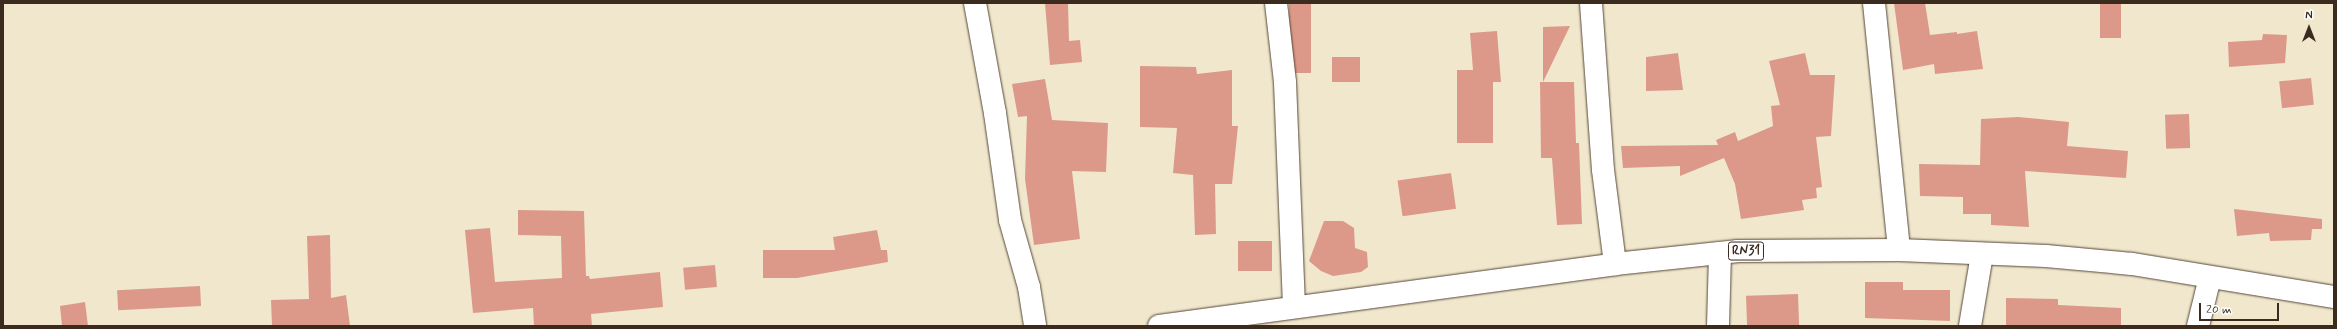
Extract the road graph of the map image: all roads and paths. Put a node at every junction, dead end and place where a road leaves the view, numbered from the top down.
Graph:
1 (975, 3) edge
2 (1276, 3) edge
3 (1591, 3) edge
4 (1874, 3) edge
5 (1899, 250) junction
6 (1720, 253) junction
7 (1982, 254) junction
8 (1615, 264) junction
9 (2210, 277) junction
10 (2334, 298) edge
11 (1294, 306) junction
12 (1035, 326) edge
13 (1159, 326) edge
14 (1718, 326) edge
15 (1970, 326) edge
16 (2198, 326) edge

1 - 12 street
2 - 11 street
3 - 8 street
4 - 5 street
5 - 6 street, RN31
5 - 7 street, RN31
6 - 8 street, RN31
6 - 14 street
7 - 9 street, RN31
7 - 15 street
8 - 11 street, RN31
9 - 10 street, RN31
9 - 16 street
11 - 13 street, RN31

